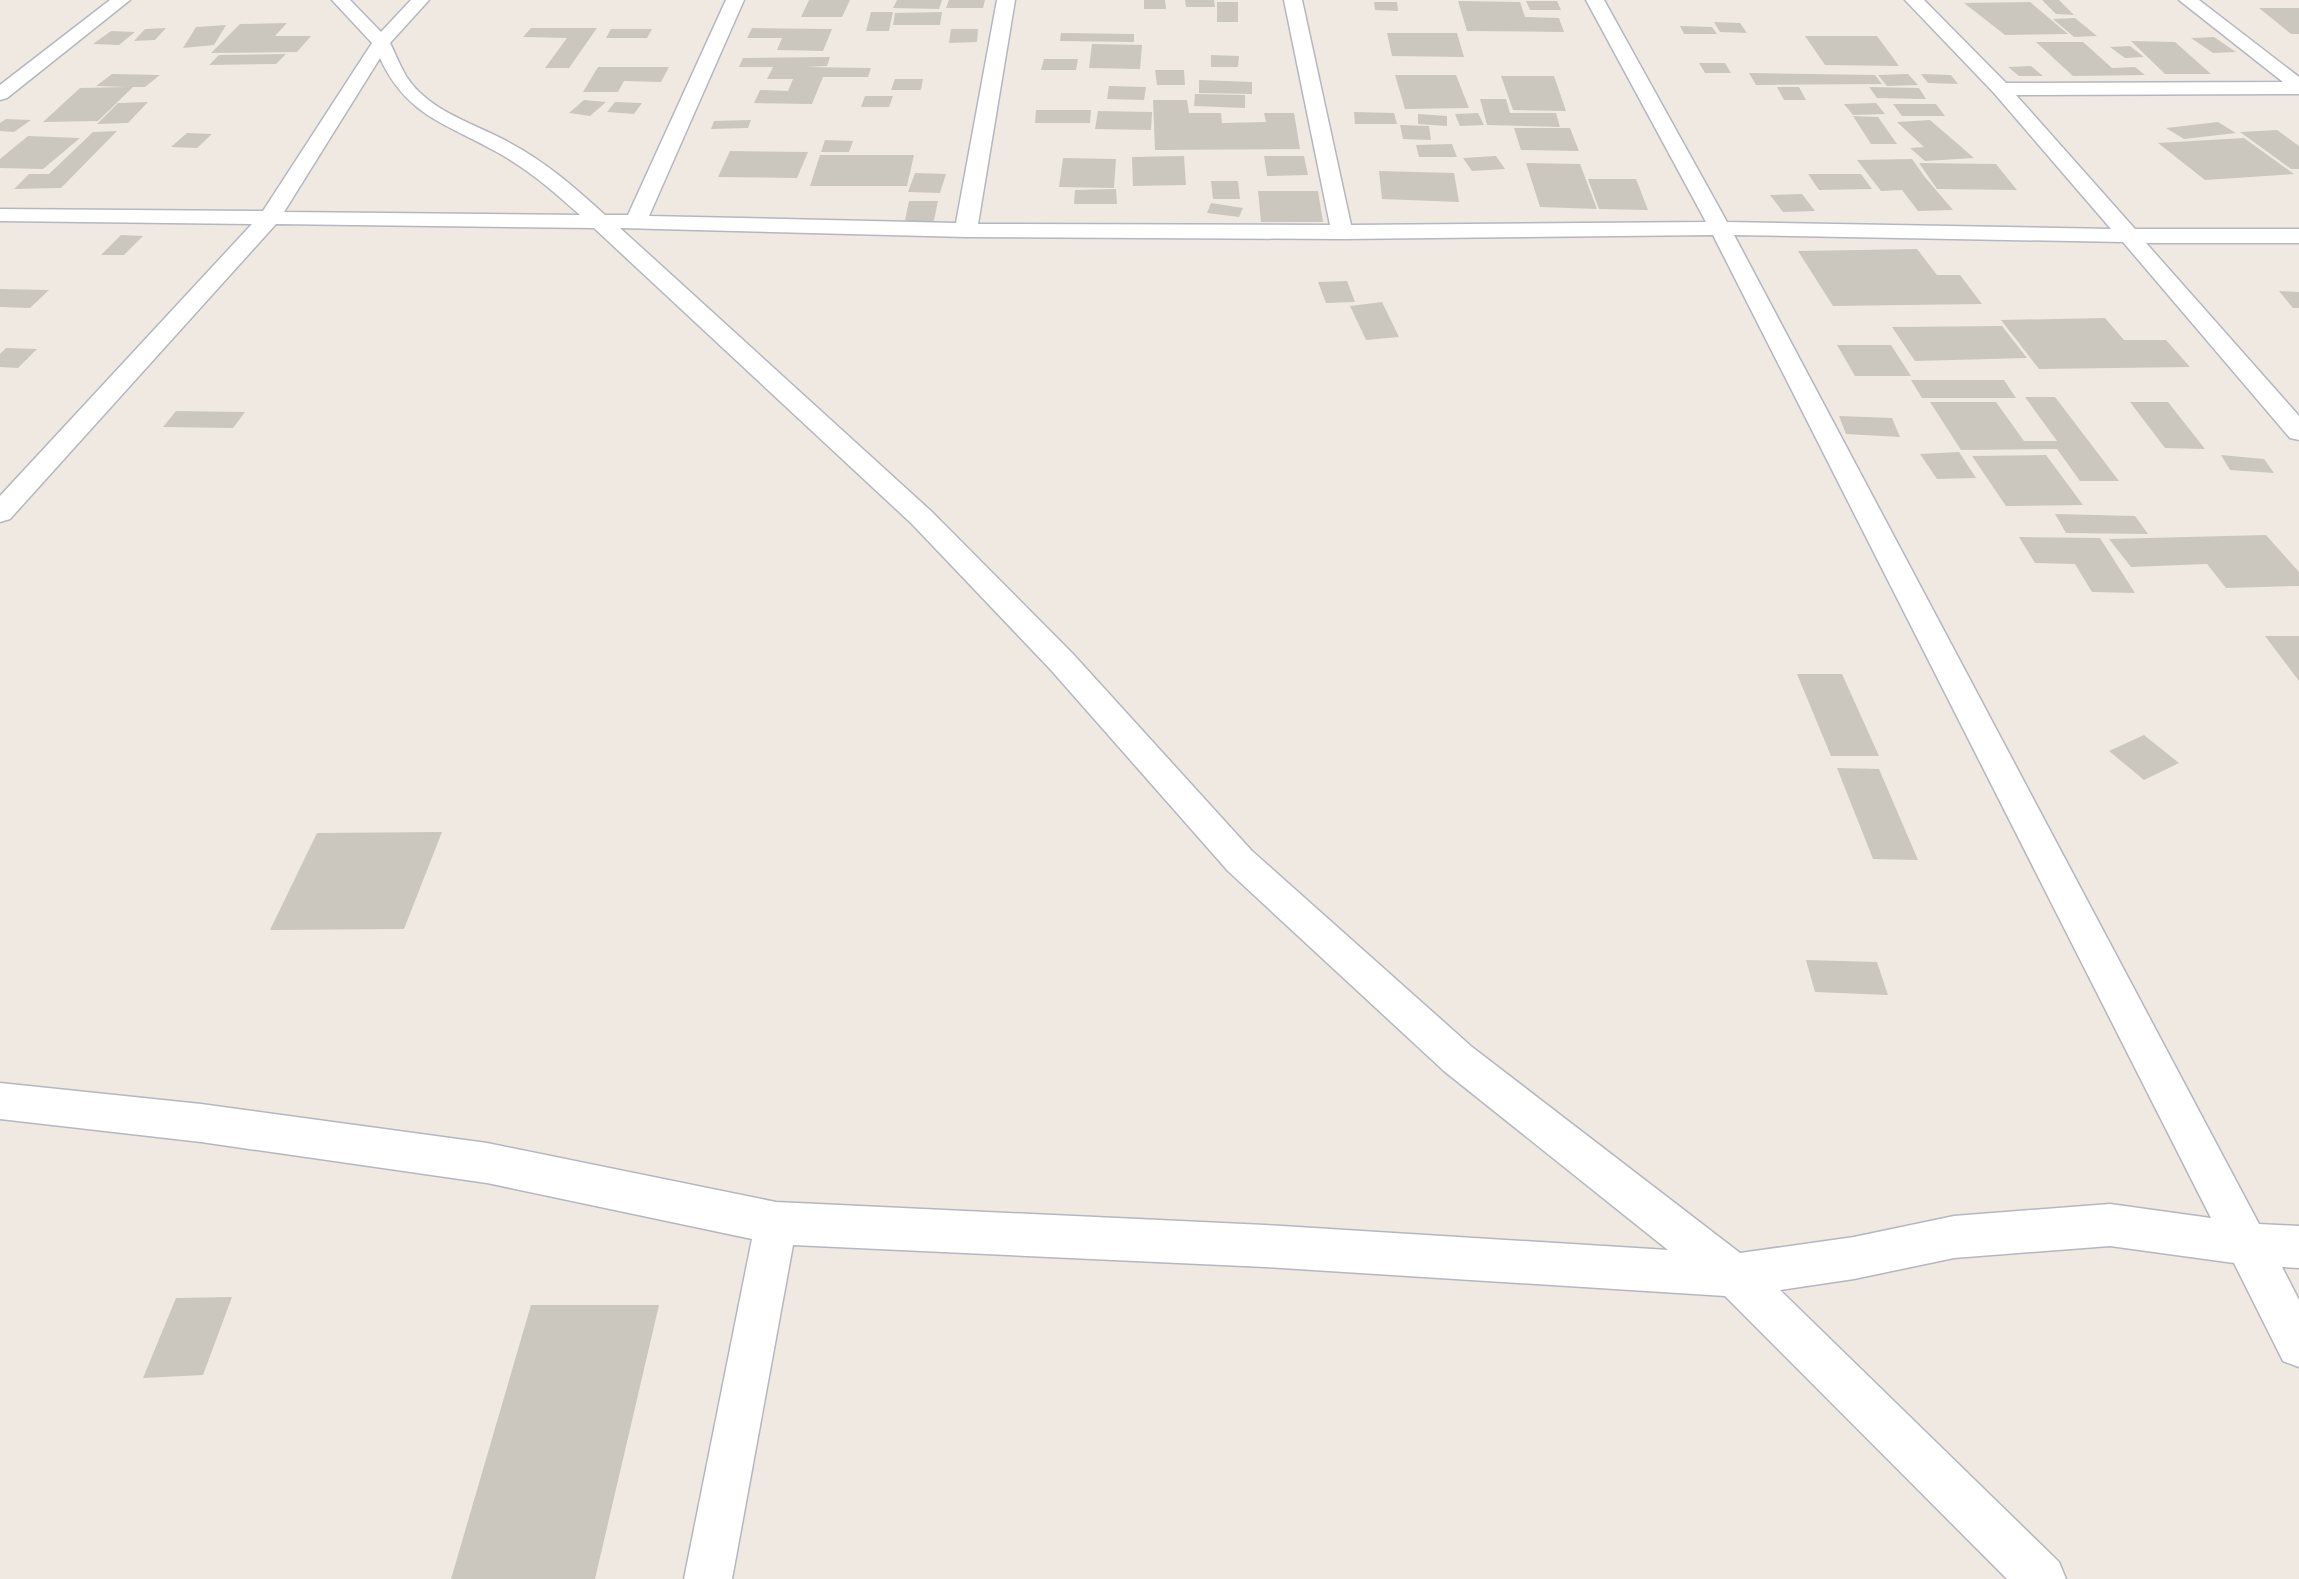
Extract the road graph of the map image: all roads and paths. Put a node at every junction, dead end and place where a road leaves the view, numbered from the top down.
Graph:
1 (121, 0) edge
2 (341, 0) edge
3 (420, 0) edge
4 (735, 0) edge
5 (1006, 0) edge
6 (1293, 0) edge
7 (1595, 0) edge
8 (1914, 0) edge
9 (2188, 0) edge
10 (381, 42) junction
11 (2299, 87) edge
12 (2001, 89) junction
13 (0, 94) edge
14 (0, 215) edge
15 (269, 219) junction
16 (600, 222) junction
17 (636, 222) junction
18 (1720, 228) junction
19 (966, 230) junction
20 (1342, 232) junction
21 (2128, 236) junction
22 (2299, 236) edge
23 (2268, 397) junction
24 (2299, 397) edge
25 (2299, 432) edge
26 (0, 513) edge
27 (0, 1101) edge
28 (776, 1222) junction
29 (2247, 1244) junction
30 (2299, 1247) edge
31 (1734, 1275) junction
32 (2299, 1345) edge
33 (708, 1579) edge
34 (2042, 1579) edge

1 - 13 street
2 - 10 street
3 - 10 street
4 - 17 street
5 - 19 street
6 - 20 street
7 - 18 street
8 - 12 street
9 - 11 street
10 - 15 street
10 - 16 street
11 - 12 street
12 - 21 street
14 - 15 street
15 - 16 street
15 - 26 street
16 - 17 street
16 - 31 street
17 - 19 street
18 - 20 street
18 - 21 street
18 - 29 street
19 - 20 street
21 - 22 street
21 - 23 street
23 - 24 street
23 - 25 street
27 - 28 street
28 - 31 street
28 - 33 street
29 - 30 street
29 - 31 street
29 - 32 street
31 - 34 street

